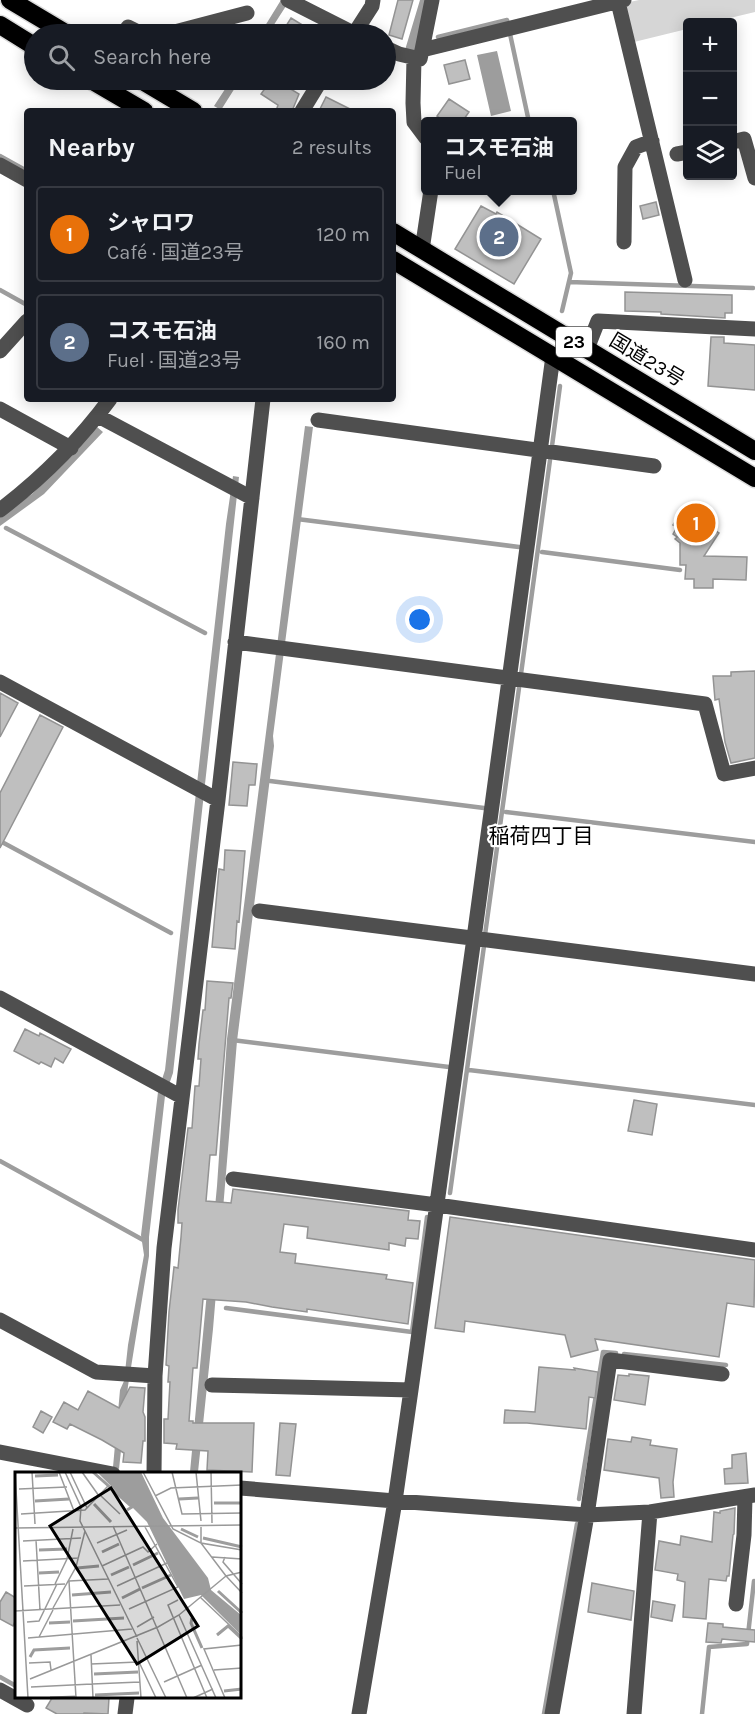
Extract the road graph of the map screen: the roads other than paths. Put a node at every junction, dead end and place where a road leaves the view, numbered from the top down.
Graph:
1 (10, 0) edge
2 (373, 0) edge
3 (432, 0) edge
4 (293, 1) edge
5 (612, 2) edge
6 (246, 13) dead end
7 (50, 24) edge
8 (205, 24) edge
9 (336, 24) edge
10 (360, 24) edge
11 (0, 25) edge
12 (24, 40) edge
13 (396, 53) edge
14 (418, 54) junction
15 (108, 90) edge
16 (158, 90) edge
17 (315, 90) edge
18 (139, 108) edge
19 (188, 108) edge
20 (304, 108) edge
21 (421, 131) edge
22 (652, 141) junction
23 (737, 141) edge
24 (0, 165) edge
25 (24, 178) edge
26 (755, 178) edge
27 (430, 195) edge
28 (396, 234) edge
29 (624, 242) dead end
30 (422, 250) junction
31 (396, 262) edge
32 (686, 280) dead end
33 (24, 324) edge
34 (755, 329) edge
35 (586, 350) junction
36 (0, 351) edge
37 (553, 356) junction
38 (109, 402) edge
39 (262, 402) edge
40 (0, 409) edge
41 (98, 416) junction
42 (318, 420) dead end
43 (70, 448) junction
44 (540, 450) junction
45 (755, 452) edge
46 (654, 466) dead end
47 (755, 478) edge
48 (240, 491) junction
49 (0, 510) edge
50 (235, 642) junction
51 (509, 678) junction
52 (0, 682) edge
53 (755, 768) edge
54 (213, 797) junction
55 (259, 912) dead end
56 (474, 938) junction
57 (755, 974) edge
58 (0, 998) edge
59 (178, 1094) junction
60 (233, 1179) dead end
61 (437, 1205) junction
62 (755, 1250) edge
63 (0, 1320) edge
64 (722, 1374) dead end
65 (155, 1376) junction
66 (212, 1386) dead end
67 (411, 1390) junction
68 (0, 1452) edge
69 (103, 1472) edge
70 (154, 1472) edge
71 (242, 1488) edge
72 (750, 1496) edge
73 (395, 1502) junction
74 (650, 1512) junction
75 (587, 1515) junction
76 (736, 1604) dead end
77 (127, 1699) edge
78 (125, 1714) edge
79 (359, 1714) edge
80 (552, 1714) edge
81 (634, 1714) edge

1 - 7 highway
2 - 10 street
3 - 14 street
4 - 9 street
5 - 14 street
5 - 22 street
6 - 8 street
11 - 12 highway
13 - 14 street
14 - 21 street
15 - 18 highway
16 - 19 highway
17 - 20 street
22 - 29 street
22 - 32 street
23 - 26 street
24 - 25 street
27 - 30 street
28 - 30 highway, 国道23号 / 23
30 - 35 highway, 国道23号 / 23
31 - 37 highway, 23
33 - 36 street
34 - 35 street
35 - 45 highway, 国道23号 / 23
37 - 44 street
37 - 47 highway, 23
38 - 41 street
39 - 48 street
40 - 43 street
41 - 43 street
41 - 48 street
42 - 44 street
43 - 49 street
44 - 46 street
44 - 51 street
48 - 50 street
50 - 51 street
50 - 54 street
51 - 53 street
51 - 56 street
52 - 54 street
54 - 59 street
55 - 56 street
56 - 57 street
56 - 61 street
58 - 59 street
59 - 65 street
60 - 61 street
61 - 62 street
61 - 67 street
63 - 65 street
64 - 75 street
65 - 70 street
66 - 67 street
67 - 73 street
68 - 69 street
71 - 73 street
72 - 74 street
72 - 76 street
73 - 75 street
73 - 79 street
74 - 75 street
74 - 81 street
75 - 80 street
77 - 78 street

